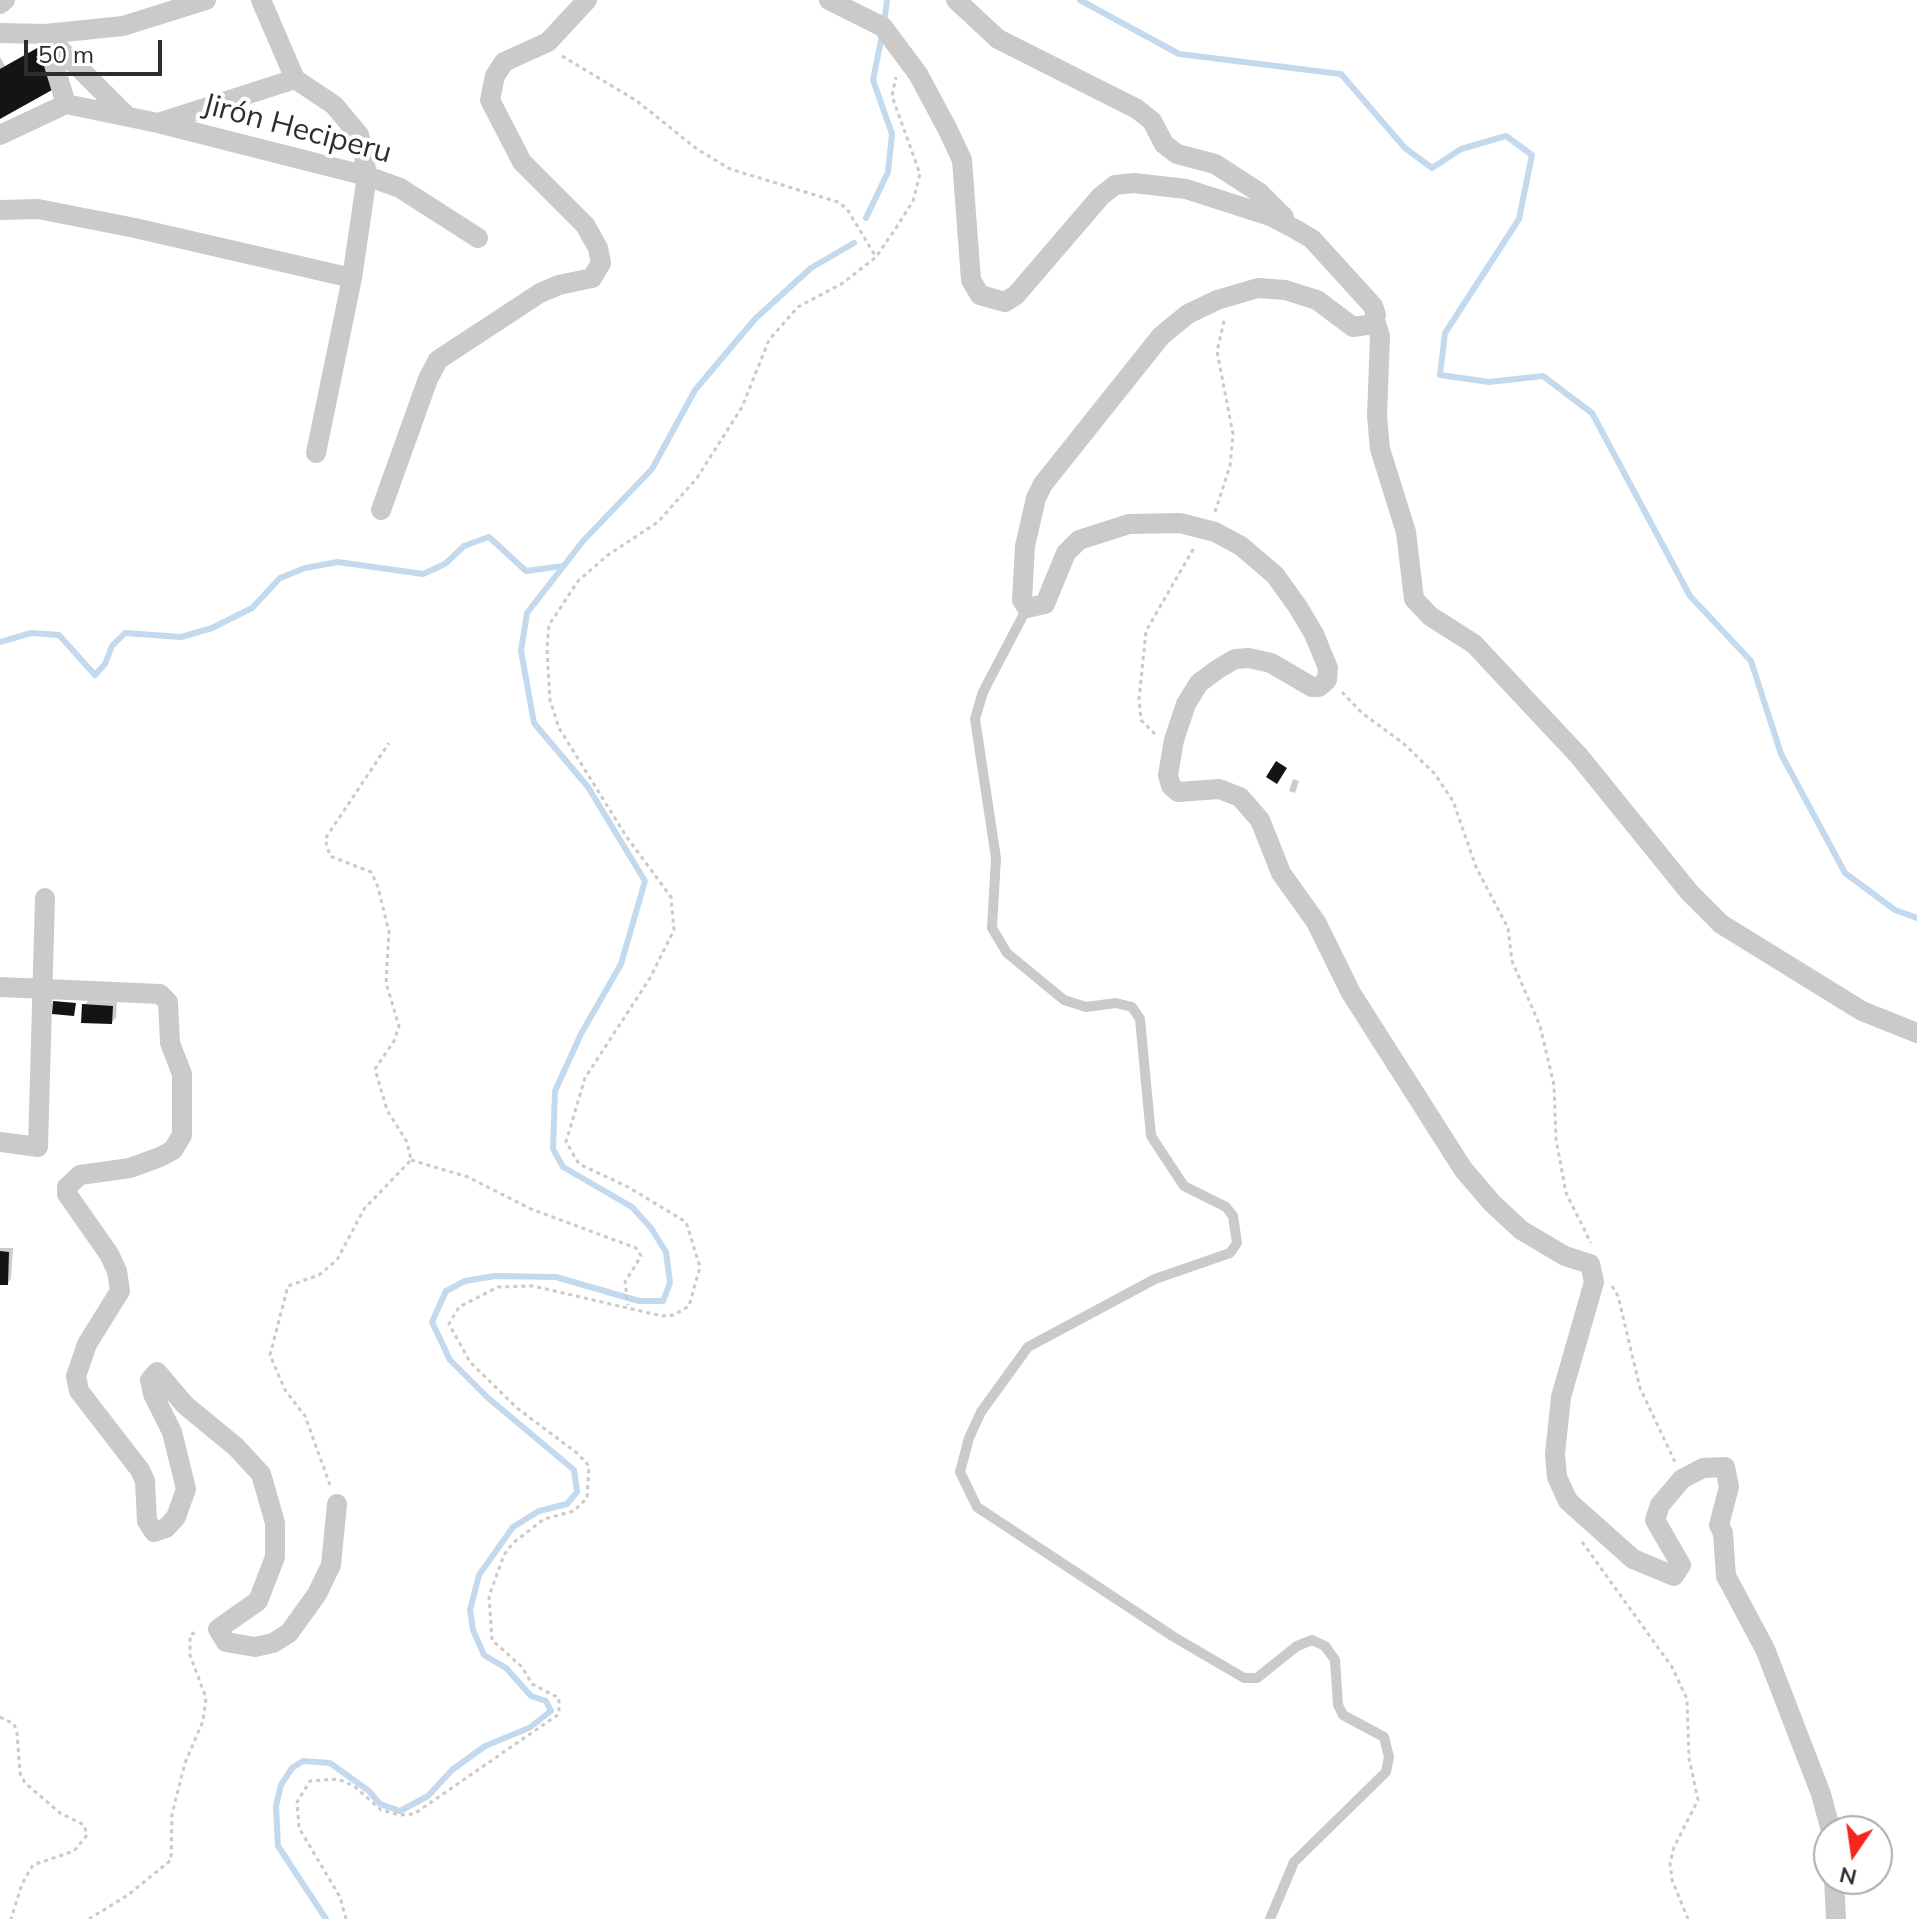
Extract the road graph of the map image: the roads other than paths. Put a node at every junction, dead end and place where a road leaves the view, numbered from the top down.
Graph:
1 (5, 0) edge
2 (206, 0) edge
3 (261, 0) edge
4 (587, 0) edge
5 (829, 0) edge
6 (956, 0) edge
7 (0, 4) edge
8 (0, 33) edge
9 (45, 34) junction
10 (295, 79) junction
11 (66, 104) junction
12 (128, 117) junction
13 (158, 123) junction
14 (0, 135) edge
15 (367, 176) junction
16 (0, 210) edge
17 (1295, 229) junction
18 (478, 238) dead end
19 (352, 278) junction
20 (1375, 320) junction
21 (316, 453) dead end
22 (381, 510) dead end
23 (1027, 608) junction
24 (45, 898) dead end
25 (0, 987) edge
26 (45, 989) junction
27 (1917, 1033) edge
28 (0, 1142) edge
29 (337, 1504) road end
30 (1827, 1815) edge
31 (1835, 1895) edge
32 (1270, 1919) edge
33 (1836, 1919) edge

1 - 7 street
2 - 9 street
3 - 10 street
4 - 22 street
5 - 17 street
6 - 17 street
8 - 9 street
9 - 11 street
9 - 12 street
10 - 13 street
10 - 15 street
11 - 12 street, Jirón Heciperu
11 - 14 street
12 - 13 street, Jirón Heciperu
13 - 15 street, Jirón Heciperu
15 - 18 street, Jirón Heciperu
15 - 19 street
16 - 19 street
17 - 20 street
19 - 21 street
20 - 23 street
20 - 27 street
23 - 30 street
23 - 32 lane
24 - 26 street
25 - 26 street
26 - 28 street
26 - 29 street
31 - 33 street

